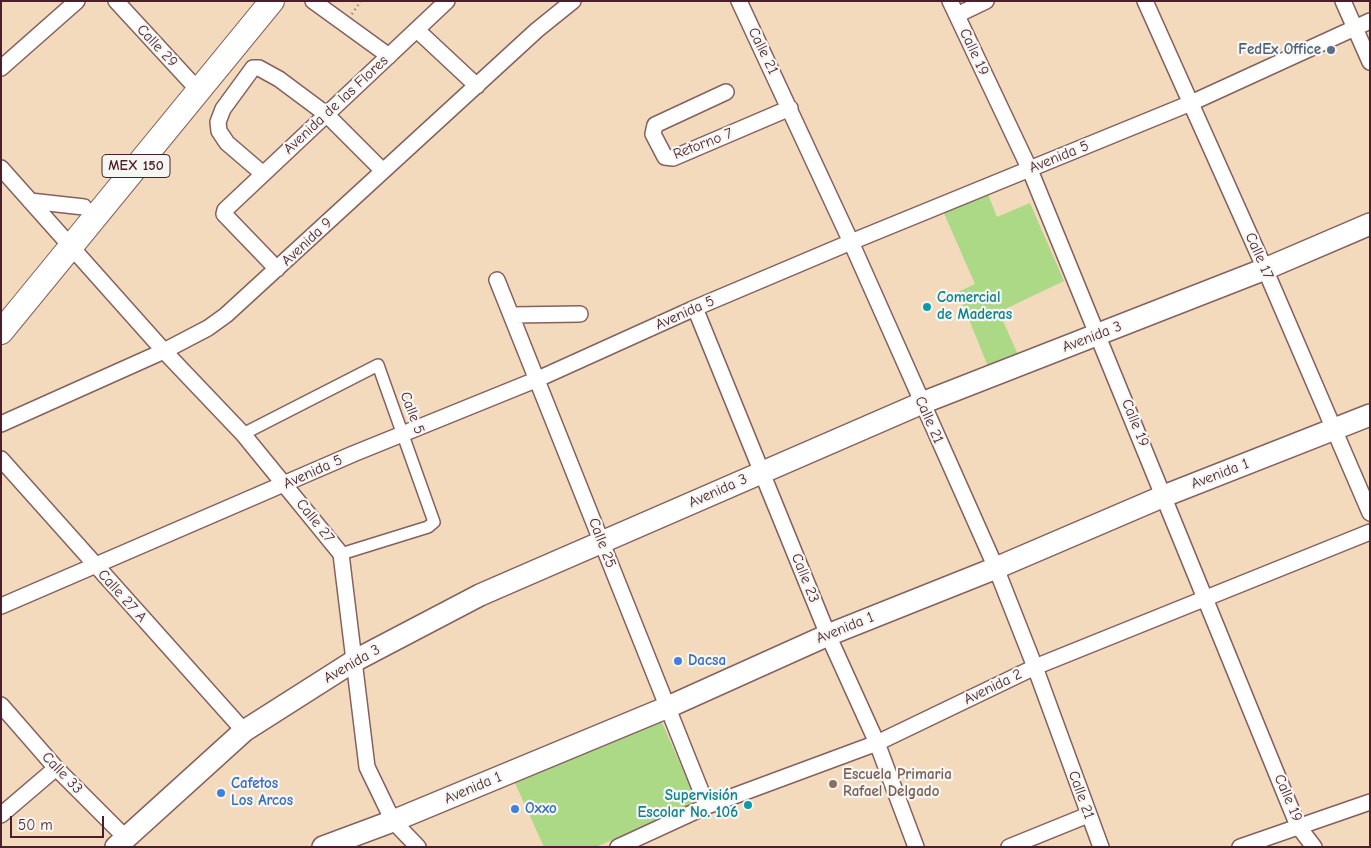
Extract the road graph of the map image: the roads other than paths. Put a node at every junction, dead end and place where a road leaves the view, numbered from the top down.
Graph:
1 (77, 1) edge
2 (116, 1) edge
3 (256, 1) edge
4 (272, 1) edge
5 (313, 1) edge
6 (447, 1) edge
7 (573, 1) edge
8 (739, 1) edge
9 (986, 1) edge
10 (1145, 1) edge
11 (1343, 1) edge
12 (954, 8) edge
13 (1370, 21) edge
14 (1355, 28) junction
15 (417, 30) junction
16 (388, 56) junction
17 (1370, 62) edge
18 (1, 68) edge
19 (194, 85) junction
20 (477, 86) junction
21 (726, 92) dead end
22 (1191, 103) junction
23 (790, 108) junction
24 (326, 114) junction
25 (1, 168) edge
26 (1030, 170) junction
27 (383, 171) junction
28 (262, 173) junction
29 (30, 201) junction
30 (84, 206) junction
31 (1370, 224) edge
32 (66, 240) junction
33 (852, 242) junction
34 (277, 269) junction
35 (1265, 269) junction
36 (497, 280) dead end
37 (1, 306) edge
38 (695, 308) junction
39 (580, 314) dead end
40 (512, 315) junction
41 (1, 332) edge
42 (1099, 334) junction
43 (164, 351) junction
44 (538, 380) junction
45 (922, 403) junction
46 (1370, 415) edge
47 (1, 424) edge
48 (1334, 430) junction
49 (404, 433) junction
50 (243, 434) junction
51 (1, 459) edge
52 (761, 472) junction
53 (286, 485) junction
54 (1164, 496) junction
55 (1370, 513) edge
56 (1370, 532) edge
57 (603, 543) junction
58 (341, 554) junction
59 (96, 567) junction
60 (996, 568) junction
61 (1207, 598) junction
62 (1, 606) edge
63 (828, 635) junction
64 (354, 661) junction
65 (1036, 666) junction
66 (1, 705) edge
67 (668, 707) junction
68 (244, 731) junction
69 (877, 743) junction
70 (56, 768) junction
71 (1370, 802) edge
72 (707, 806) junction
73 (1, 815) edge
74 (1088, 815) junction
75 (393, 821) junction
76 (1298, 826) junction
77 (121, 842) edge
78 (323, 847) edge
79 (418, 847) edge
80 (618, 847) edge
81 (916, 847) edge
82 (1009, 847) edge
83 (1100, 847) edge
84 (1240, 847) edge
85 (1314, 847) edge

1 - 18 street
2 - 19 street, Calle 29
3 - 19 main road, MEX 150
4 - 19 main road, MEX 150
5 - 16 street
6 - 15 street, Avenida de las Flores
7 - 20 street, Avenida 9
8 - 23 street, Calle 21
9 - 12 street
10 - 22 street, Calle 17
11 - 14 street
12 - 26 street, Calle 19
13 - 14 street, Avenida 5
14 - 17 street
14 - 22 street, Avenida 5
15 - 16 street, Avenida de las Flores
15 - 20 street
16 - 24 street, Avenida de las Flores
19 - 30 main road, MEX 150
19 - 32 main road, MEX 150
20 - 27 street, Avenida 9
21 - 23 street, Retorno 7
22 - 26 street, Avenida 5
22 - 35 street, Calle 17
23 - 33 street, Calle 21
24 - 27 street
24 - 28 street, Avenida de las Flores
24 - 28 street
25 - 29 street, Calle 27
26 - 33 street, Avenida 5
26 - 42 street, Calle 19
27 - 34 street, Avenida 9
28 - 34 street, Avenida de las Flores
29 - 30 street
29 - 32 street, Calle 27
30 - 32 main road, MEX 150
31 - 35 main road, Avenida 3
32 - 37 main road, MEX 150
32 - 41 main road, MEX 150
32 - 43 street, Calle 27
33 - 38 street, Avenida 5
33 - 45 street, Calle 21
34 - 43 street, Avenida 9
35 - 42 main road, Avenida 3
35 - 48 street, Calle 17
36 - 40 street, Calle 25
38 - 44 street, Avenida 5
38 - 52 street, Calle 23
39 - 40 street
40 - 44 street, Calle 25
42 - 45 main road, Avenida 3
42 - 54 street, Calle 19
43 - 47 street, Avenida 9
43 - 50 street, Calle 27
44 - 49 street, Avenida 5
44 - 57 street, Calle 25
45 - 52 main road, Avenida 3
45 - 60 street, Calle 21
46 - 48 main road, Avenida 1
48 - 54 main road, Avenida 1
48 - 55 street, Calle 17
49 - 50 street, Calle 5
49 - 53 street, Avenida 5
49 - 58 street, Calle 5
50 - 53 street, Calle 27
51 - 59 street, Calle 27 A
52 - 57 main road, Avenida 3
52 - 63 street, Calle 23
53 - 58 street, Calle 27
53 - 59 street, Avenida 5
54 - 60 main road, Avenida 1
54 - 61 street, Calle 19
56 - 61 street, Avenida 2
57 - 64 main road, Avenida 3
57 - 67 street, Calle 25
58 - 64 street, Calle 27
59 - 62 street, Avenida 5
59 - 68 street, Calle 27 A
60 - 63 main road, Avenida 1
60 - 65 street, Calle 21
61 - 65 street, Avenida 2
61 - 76 street, Calle 19
63 - 67 main road, Avenida 1
63 - 69 street, Calle 23
64 - 68 main road, Avenida 3
64 - 75 street, Calle 27
65 - 69 street, Avenida 2
65 - 74 street, Calle 21
66 - 70 street, Calle 33
67 - 72 street, Calle 25
67 - 75 main road, Avenida 1
68 - 77 main road, Avenida 3
69 - 72 street, Avenida 2
69 - 81 street, Calle 23
70 - 73 street
70 - 77 street, Calle 33
71 - 76 street
72 - 80 street, Avenida 2
74 - 82 street
74 - 83 street, Calle 21
75 - 78 main road, Avenida 1
75 - 79 street, Calle 27
76 - 84 street
76 - 85 street, Calle 19

